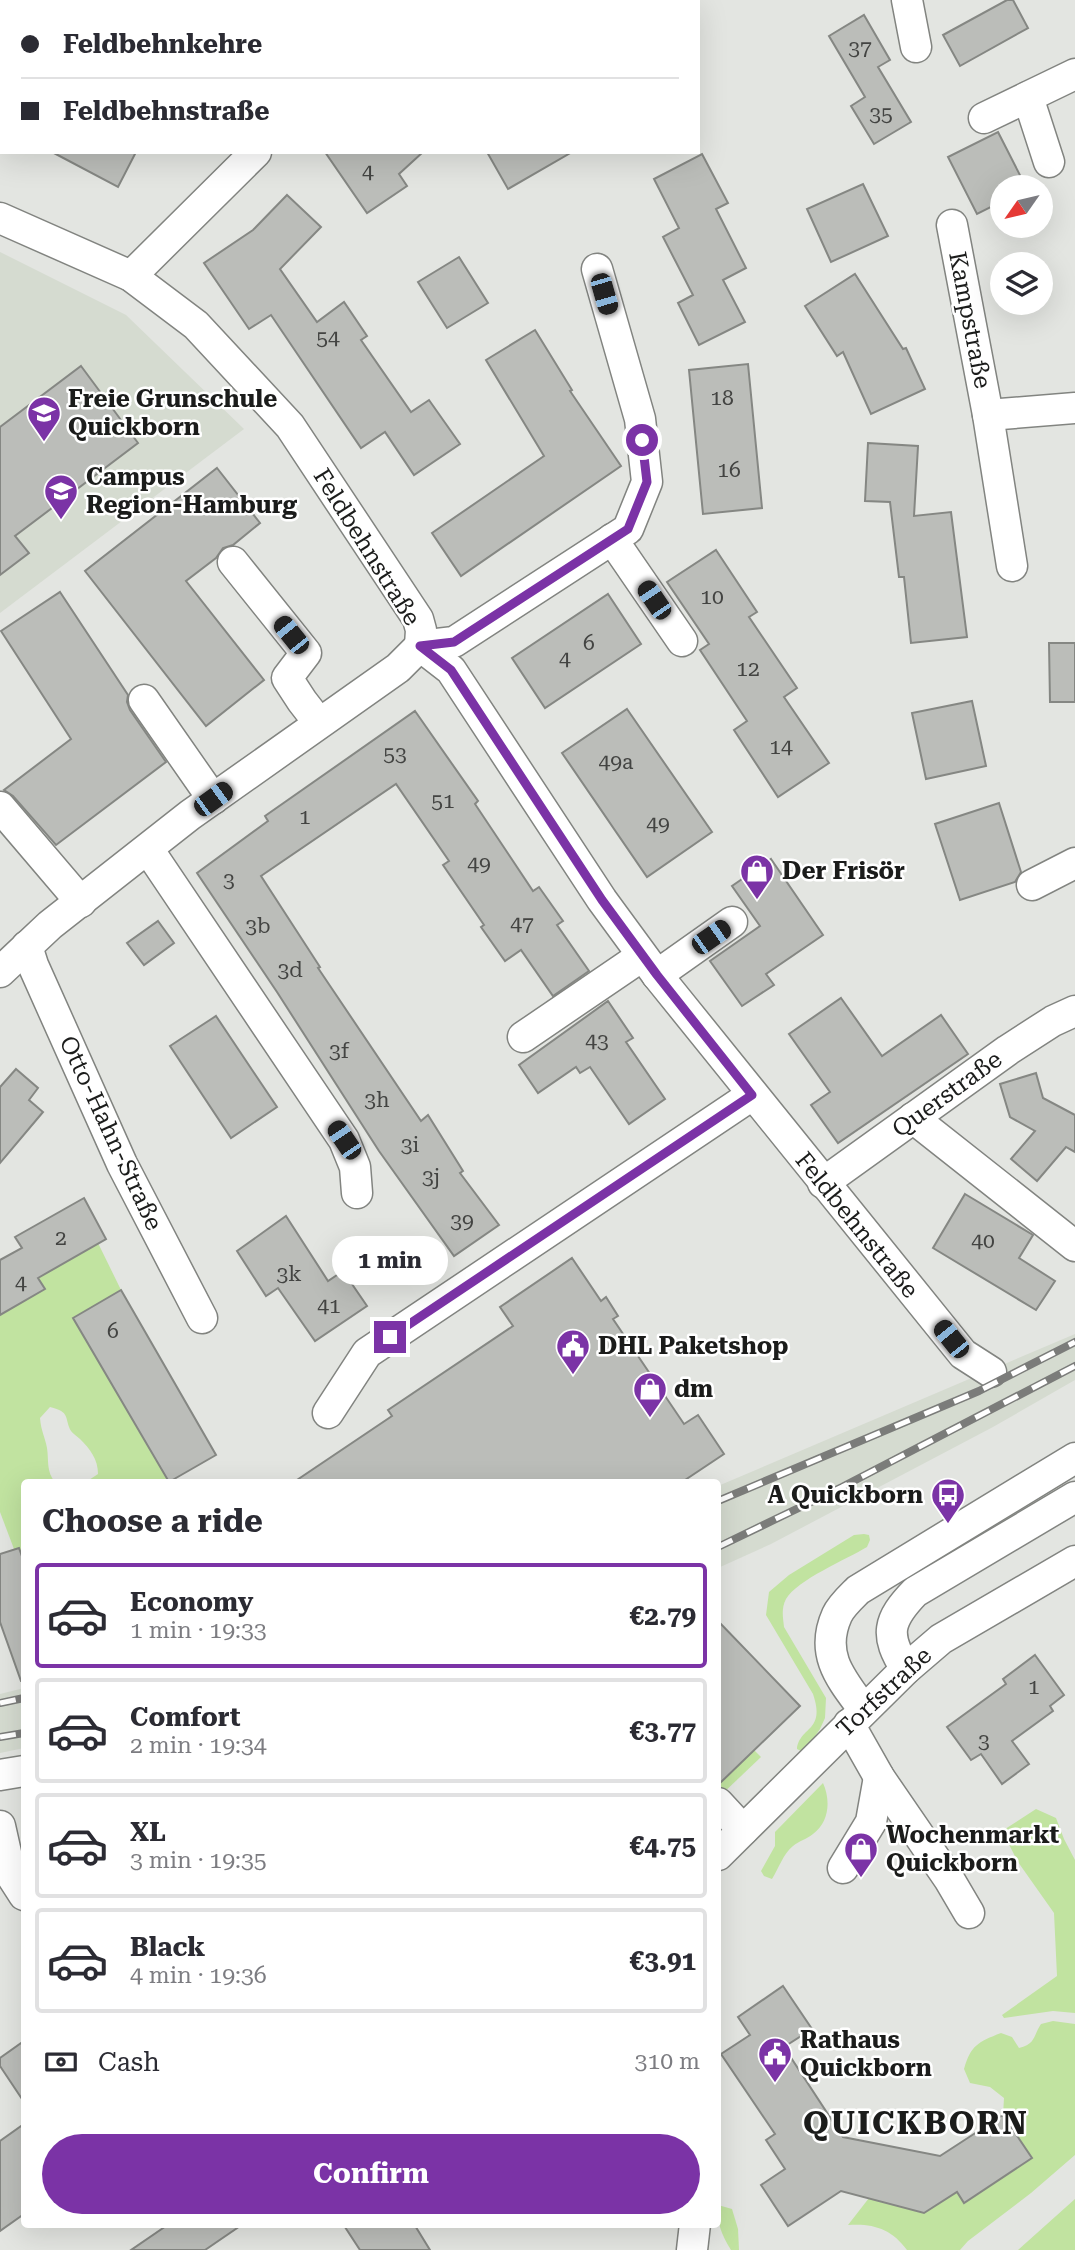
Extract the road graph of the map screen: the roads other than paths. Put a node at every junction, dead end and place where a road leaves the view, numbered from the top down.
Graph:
1 (907, 0) edge
2 (916, 47) dead end
3 (1075, 74) edge
4 (1028, 97) junction
5 (984, 118) dead end
6 (254, 154) edge
7 (1049, 162) dead end
8 (0, 218) edge
9 (952, 225) dead end
10 (597, 269) dead end
11 (131, 276) junction
12 (1075, 408) edge
13 (988, 415) junction
14 (612, 539) junction
15 (233, 562) dead end
16 (1012, 566) dead end
17 (682, 641) dead end
18 (420, 646) junction
19 (144, 700) dead end
20 (319, 723) junction
21 (213, 799) junction
22 (0, 807) edge
23 (148, 849) junction
24 (1075, 863) edge
25 (1032, 885) dead end
26 (81, 902) junction
27 (732, 922) dead end
28 (27, 946) junction
29 (649, 965) junction
30 (0, 972) edge
31 (1075, 1011) edge
32 (523, 1037) dead end
33 (752, 1095) junction
34 (913, 1118) junction
35 (823, 1182) junction
36 (357, 1193) dead end
37 (1075, 1246) edge
38 (202, 1318) dead end
39 (991, 1372) dead end
40 (328, 1413) dead end
41 (1075, 1458) edge
42 (1075, 1497) edge
43 (1075, 1561) edge
44 (906, 1668) junction
45 (857, 1717) junction
46 (21, 1772) edge
47 (0, 1775) edge
48 (879, 1777) junction
49 (721, 1806) edge
50 (0, 1826) edge
51 (743, 1830) junction
52 (721, 1852) edge
53 (844, 1868) dead end
54 (21, 1890) edge
55 (968, 1913) dead end
56 (695, 2228) edge
57 (692, 2250) edge

1 - 2 street
3 - 4 street
4 - 5 street
4 - 7 street
6 - 11 street
8 - 11 street, Feldbehnstraße
9 - 13 street, Kampstraße
10 - 14 street
11 - 18 street, Feldbehnstraße
12 - 13 street, Kampstraße
13 - 16 street, Kampstraße
14 - 17 street
14 - 18 street
15 - 20 street
18 - 20 street
18 - 29 street, Feldbehnstraße
19 - 21 street
20 - 21 street
21 - 23 street
22 - 26 street
23 - 26 street
23 - 36 street
24 - 25 street
26 - 28 street
27 - 29 street
28 - 30 street
28 - 38 street, Otto-Hahn-Straße
29 - 32 street
29 - 33 street, Feldbehnstraße
31 - 34 street, Querstraße
33 - 35 street, Feldbehnstraße
33 - 40 street
34 - 35 street, Querstraße
34 - 37 street
35 - 39 street, Feldbehnstraße
41 - 45 street
42 - 44 street
43 - 44 street, Torfstraße
44 - 45 street, Torfstraße
45 - 48 street
45 - 51 street, Torfstraße
46 - 47 street
48 - 53 street
48 - 55 street
49 - 51 street
50 - 54 street
51 - 52 street, Torfstraße
56 - 57 street

